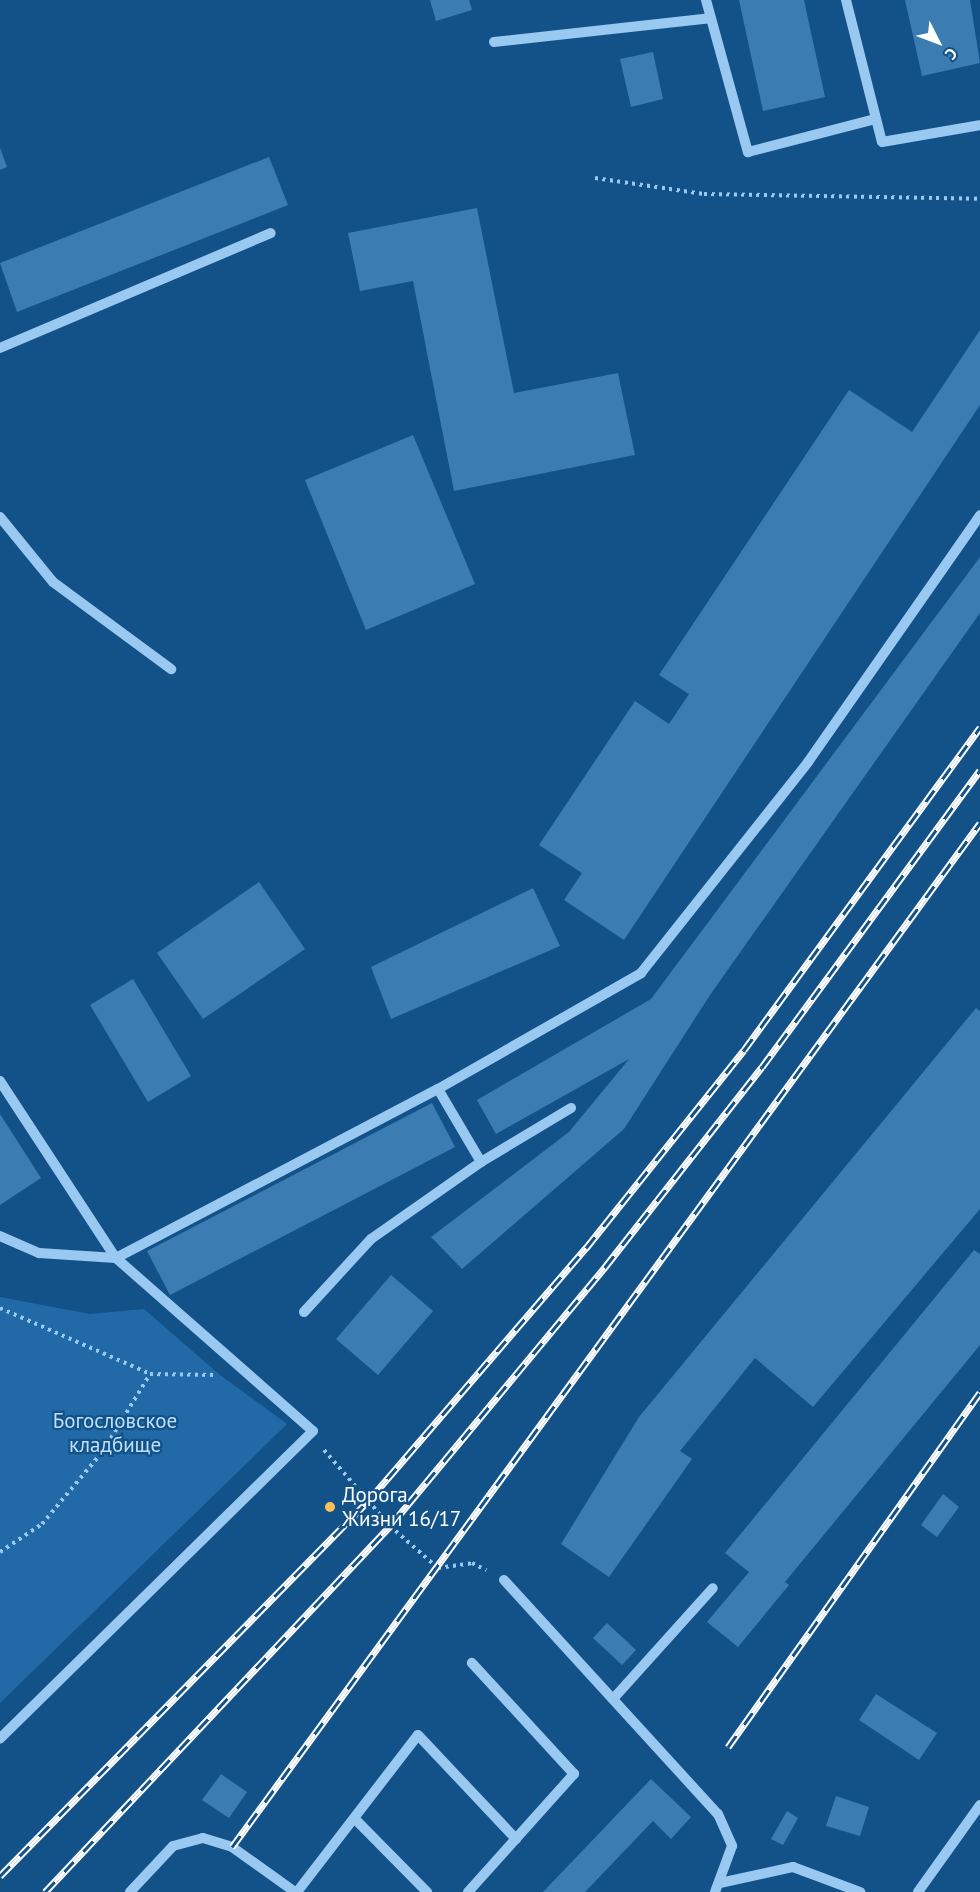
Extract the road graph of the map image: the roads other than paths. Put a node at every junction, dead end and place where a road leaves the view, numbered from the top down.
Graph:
1 (705, 0) edge
2 (846, 0) edge
3 (710, 18) junction
4 (494, 42) dead end
5 (876, 119) junction
6 (980, 125) edge
7 (271, 233) dead end
8 (0, 348) edge
9 (980, 515) edge
10 (0, 517) edge
11 (171, 669) dead end
12 (0, 1081) edge
13 (438, 1089) junction
14 (570, 1108) dead end
15 (481, 1162) junction
16 (0, 1236) edge
17 (116, 1258) junction
18 (304, 1312) dead end
19 (504, 1580) road end
20 (713, 1588) dead end
21 (472, 1663) dead end
22 (613, 1699) junction
23 (0, 1739) edge
24 (980, 1805) edge
25 (357, 1821) junction
26 (516, 1839) junction
27 (718, 1887) edge
28 (130, 1892) edge
29 (296, 1892) edge
30 (427, 1892) edge
31 (468, 1892) edge
32 (860, 1892) edge
33 (918, 1892) edge

1 - 3 lane
2 - 5 lane
3 - 4 lane
3 - 5 lane
5 - 6 lane
7 - 8 lane
9 - 13 lane
10 - 11 lane
12 - 17 lane
13 - 15 lane
13 - 17 lane
14 - 15 lane
15 - 18 lane
16 - 17 lane
17 - 23 lane
19 - 22 lane
20 - 22 lane
21 - 26 lane
22 - 27 lane
24 - 33 lane
25 - 26 lane
25 - 29 lane
25 - 30 lane
26 - 31 lane
27 - 32 lane
28 - 29 lane

